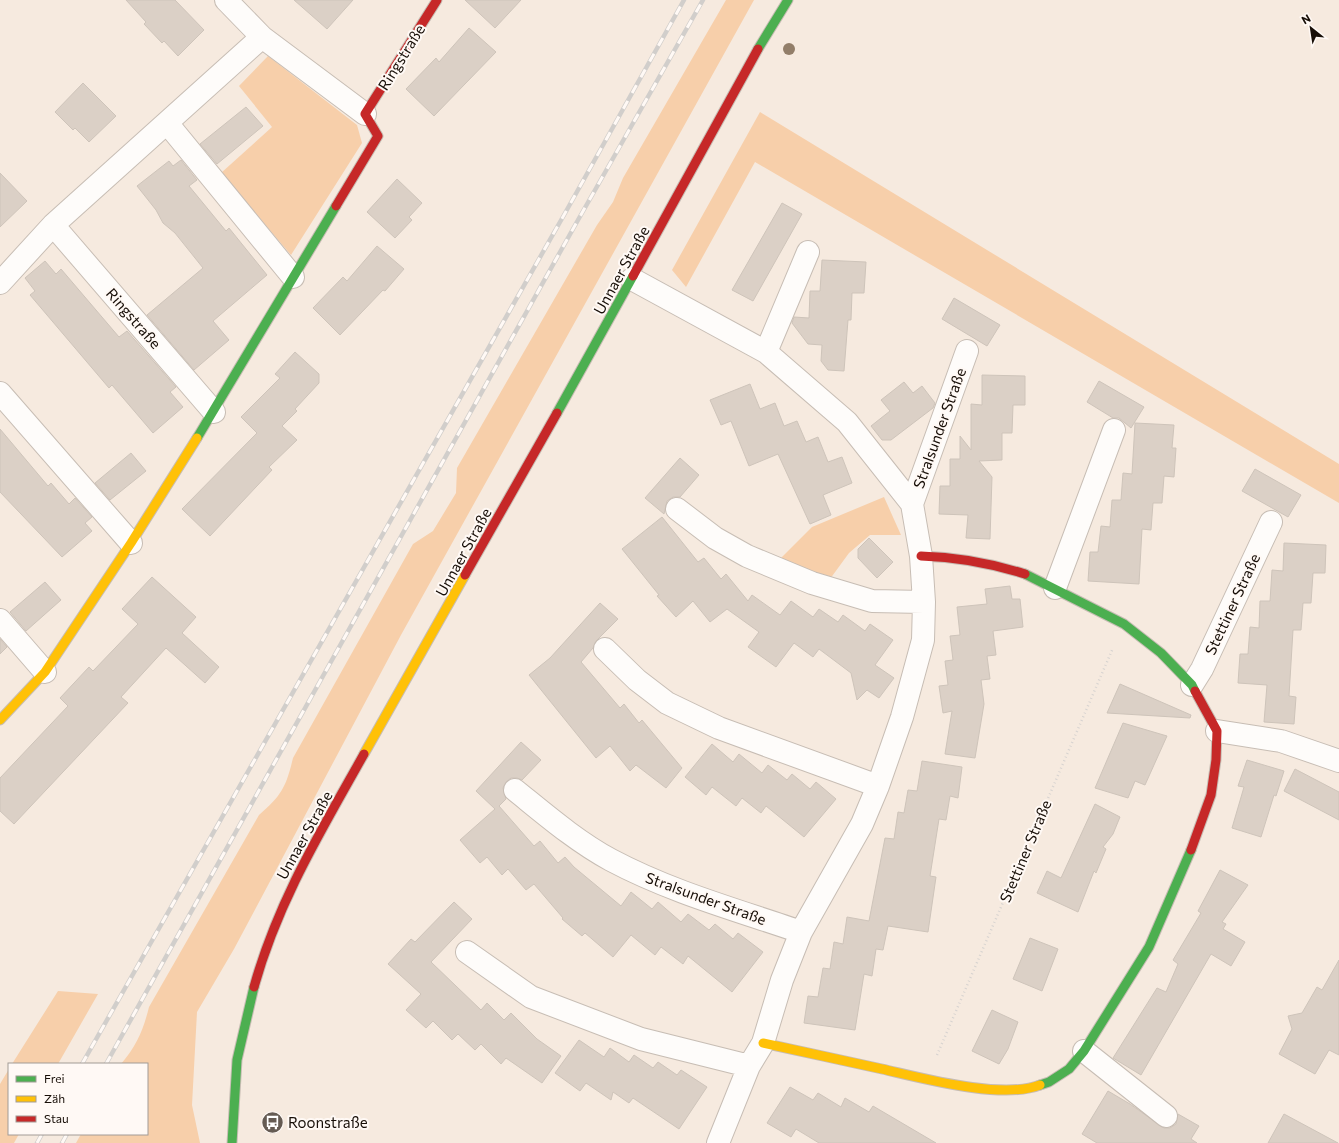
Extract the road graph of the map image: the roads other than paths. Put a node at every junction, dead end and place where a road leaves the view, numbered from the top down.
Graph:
1 (226, 0) edge
2 (437, 0) edge
3 (788, 0) edge
4 (262, 37) junction
5 (365, 114) junction
6 (167, 123) junction
7 (54, 225) junction
8 (808, 252) dead end
9 (293, 277) junction
10 (632, 279) junction
11 (0, 283) edge
12 (967, 351) dead end
13 (766, 352) junction
14 (0, 393) edge
15 (214, 412) junction
16 (1114, 430) dead end
17 (912, 504) junction
18 (677, 509) dead end
19 (1271, 522) dead end
20 (131, 543) junction
21 (921, 556) junction
22 (1055, 588) junction
23 (924, 602) junction
24 (0, 620) edge
25 (605, 649) dead end
26 (44, 672) junction
27 (1192, 685) junction
28 (0, 720) edge
29 (1217, 731) junction
30 (1339, 761) edge
31 (878, 786) junction
32 (515, 790) dead end
33 (801, 932) junction
34 (467, 952) dead end
35 (763, 1043) junction
36 (1084, 1051) junction
37 (749, 1066) junction
38 (1166, 1116) dead end
39 (232, 1143) edge
40 (718, 1143) edge

1 - 4 street
2 - 5 street, Ringstraße
3 - 10 street, Unnaer Straße
4 - 5 street
4 - 6 street
5 - 9 street
6 - 7 street
6 - 9 street
7 - 11 street
7 - 15 street, Ringstraße
8 - 13 street
9 - 15 street
10 - 13 street, Stralsunder Straße
10 - 39 street, Unnaer Straße
12 - 17 street, Stralsunder Straße
13 - 17 street, Stralsunder Straße
14 - 20 street
15 - 20 street
16 - 22 street
17 - 21 street, Stralsunder Straße
18 - 23 street
19 - 27 street, Stettiner Straße
20 - 26 street
21 - 22 street
21 - 23 street, Stralsunder Straße
22 - 27 street
23 - 31 street, Stralsunder Straße
24 - 26 street
25 - 31 street
26 - 28 street
27 - 29 street
29 - 30 street
29 - 36 street
31 - 33 street, Stralsunder Straße
32 - 33 street, Stralsunder Straße
33 - 35 street, Stralsunder Straße
34 - 37 street
35 - 36 street
35 - 37 street, Stralsunder Straße
36 - 38 street
37 - 40 street, Stralsunder Straße

